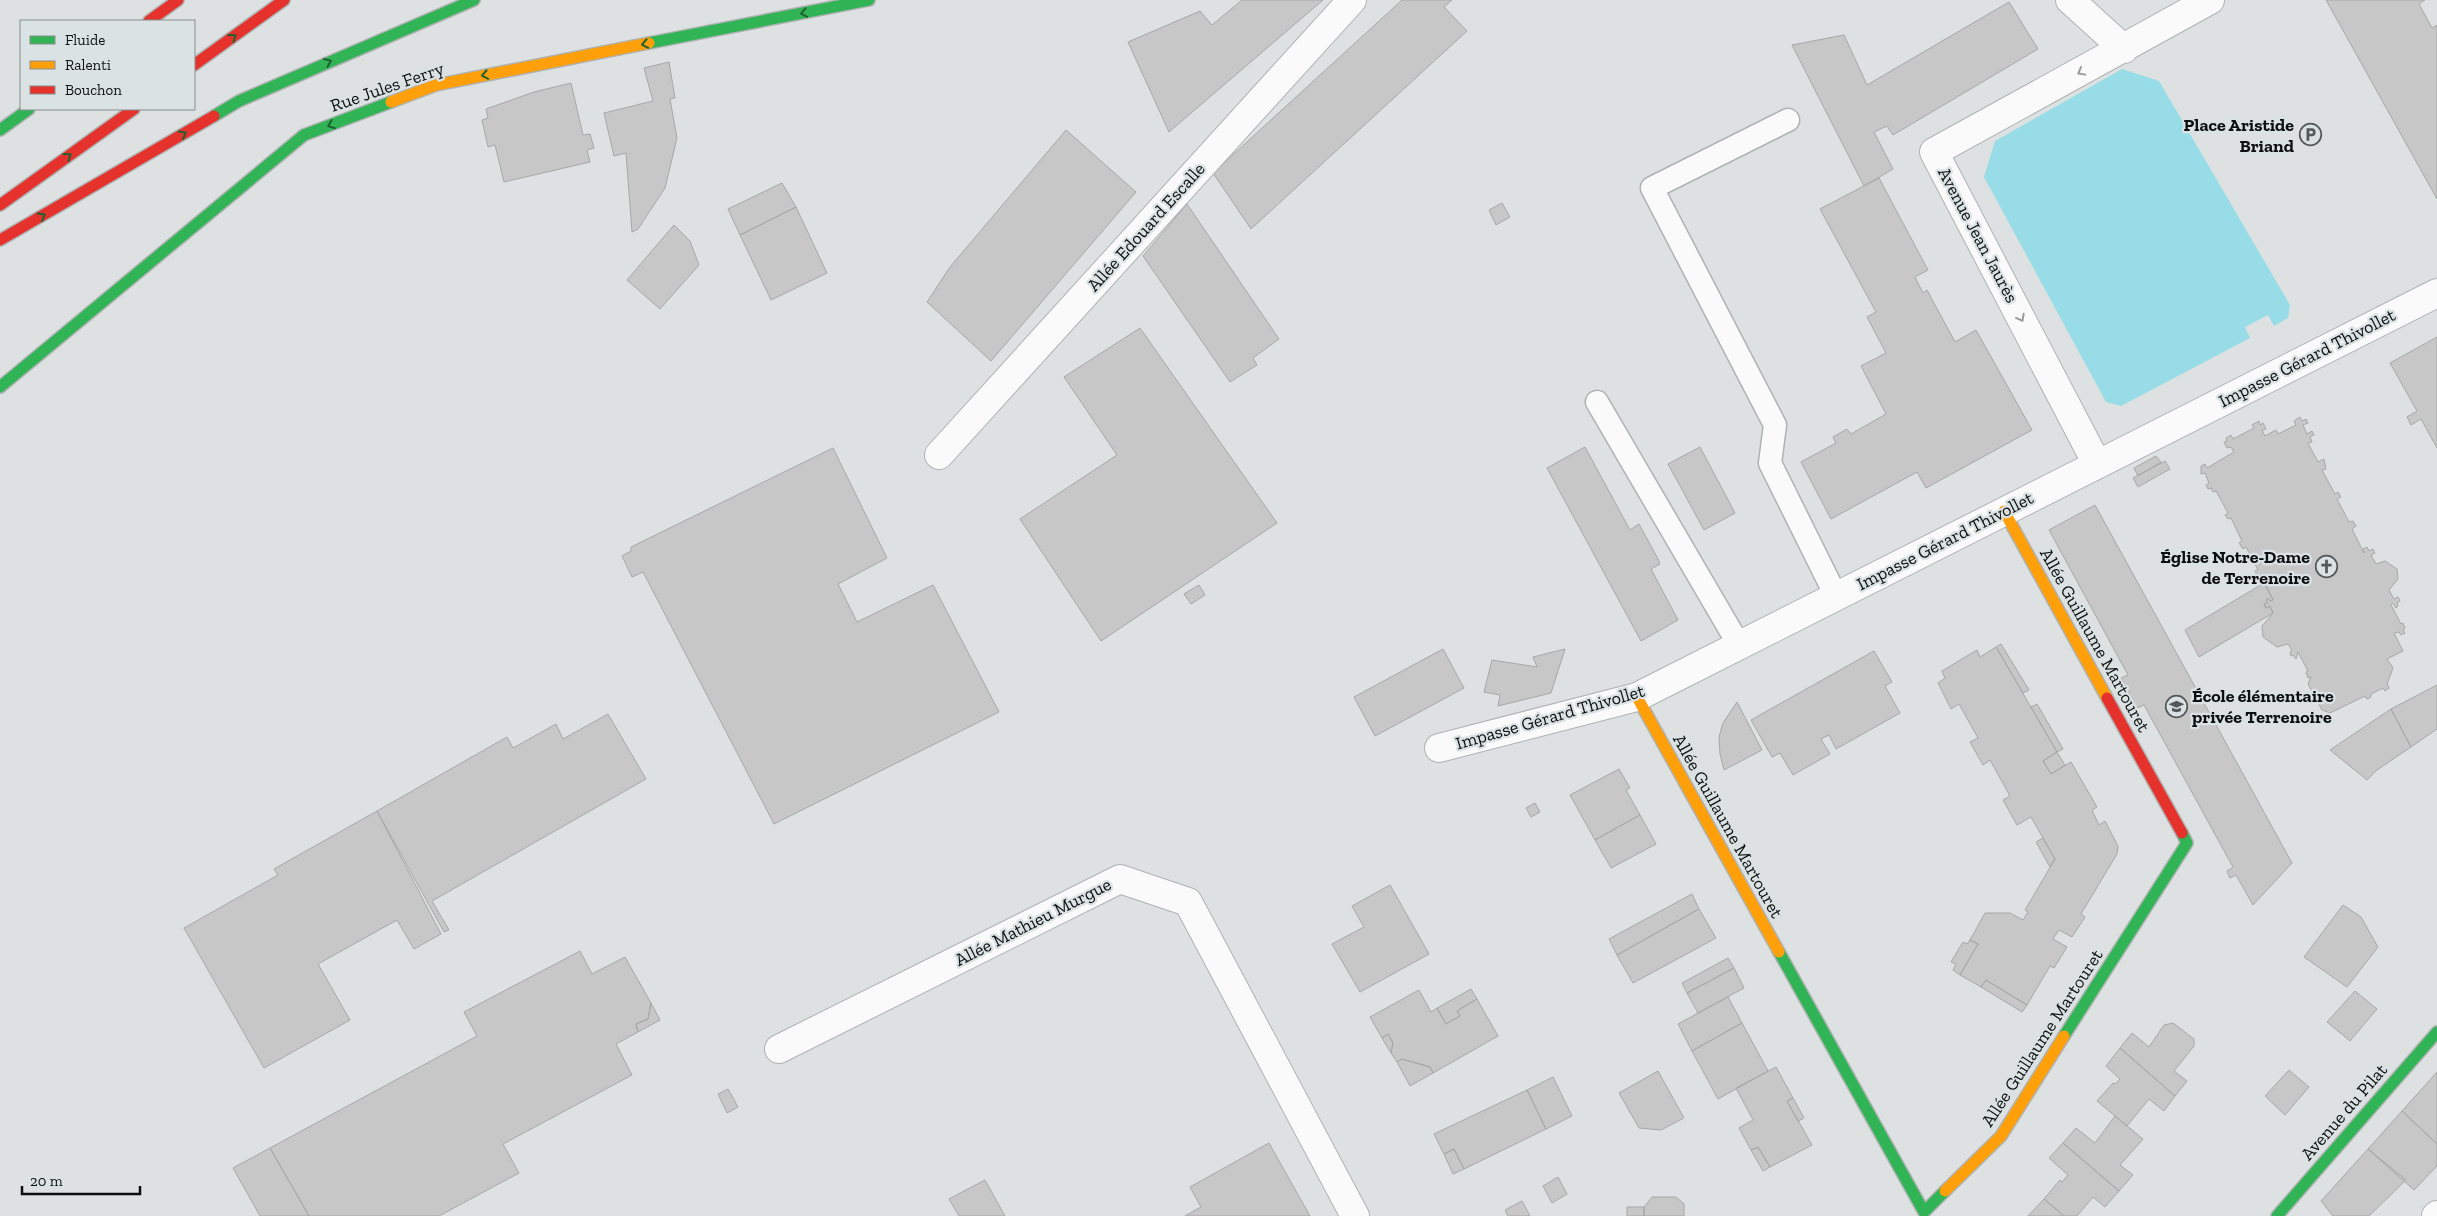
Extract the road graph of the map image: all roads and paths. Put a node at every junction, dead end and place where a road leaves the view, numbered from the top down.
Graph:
1 (178, 0) edge
2 (284, 0) edge
3 (474, 0) edge
4 (869, 0) edge
5 (1352, 0) edge
6 (2070, 0) edge
7 (2193, 4) edge
8 (150, 20) edge
9 (2124, 49) junction
10 (195, 64) edge
11 (28, 110) edge
12 (133, 110) edge
13 (1788, 120) dead end
14 (0, 130) edge
15 (0, 205) edge
16 (0, 240) edge
17 (2437, 293) edge
18 (0, 387) edge
19 (1597, 402) dead end
20 (939, 455) dead end
21 (2098, 464) junction
22 (2004, 511) junction
23 (1836, 596) junction
24 (1740, 645) junction
25 (1636, 697) junction
26 (1439, 748) dead end
27 (2437, 1032) edge
28 (779, 1049) dead end
29 (1922, 1214) edge
30 (1355, 1216) edge
31 (2277, 1216) edge

1 - 8 main road
10 -> 2 main road
16 -> 3 main road
4 -> 18 main road, Rue Jules Ferry
5 - 20 street, Allée Edouard Escalle
6 - 9 street
7 - 9 street, Avenue Jean Jaurès
9 -> 21 street, Avenue Jean Jaurès
11 - 14 main road
15 -> 12 main road
13 - 23 lane
17 - 21 street, Impasse Gérard Thivollet
19 - 24 lane
21 - 22 street, Impasse Gérard Thivollet
22 - 23 street, Impasse Gérard Thivollet
22 - 29 main road, Allée Guillaume Martouret
23 - 24 street, Impasse Gérard Thivollet
24 - 25 street, Impasse Gérard Thivollet
25 - 26 street, Impasse Gérard Thivollet
25 - 29 main road, Allée Guillaume Martouret
27 - 31 main road, Avenue du Pilat
28 - 30 street, Allée Mathieu Murgue

